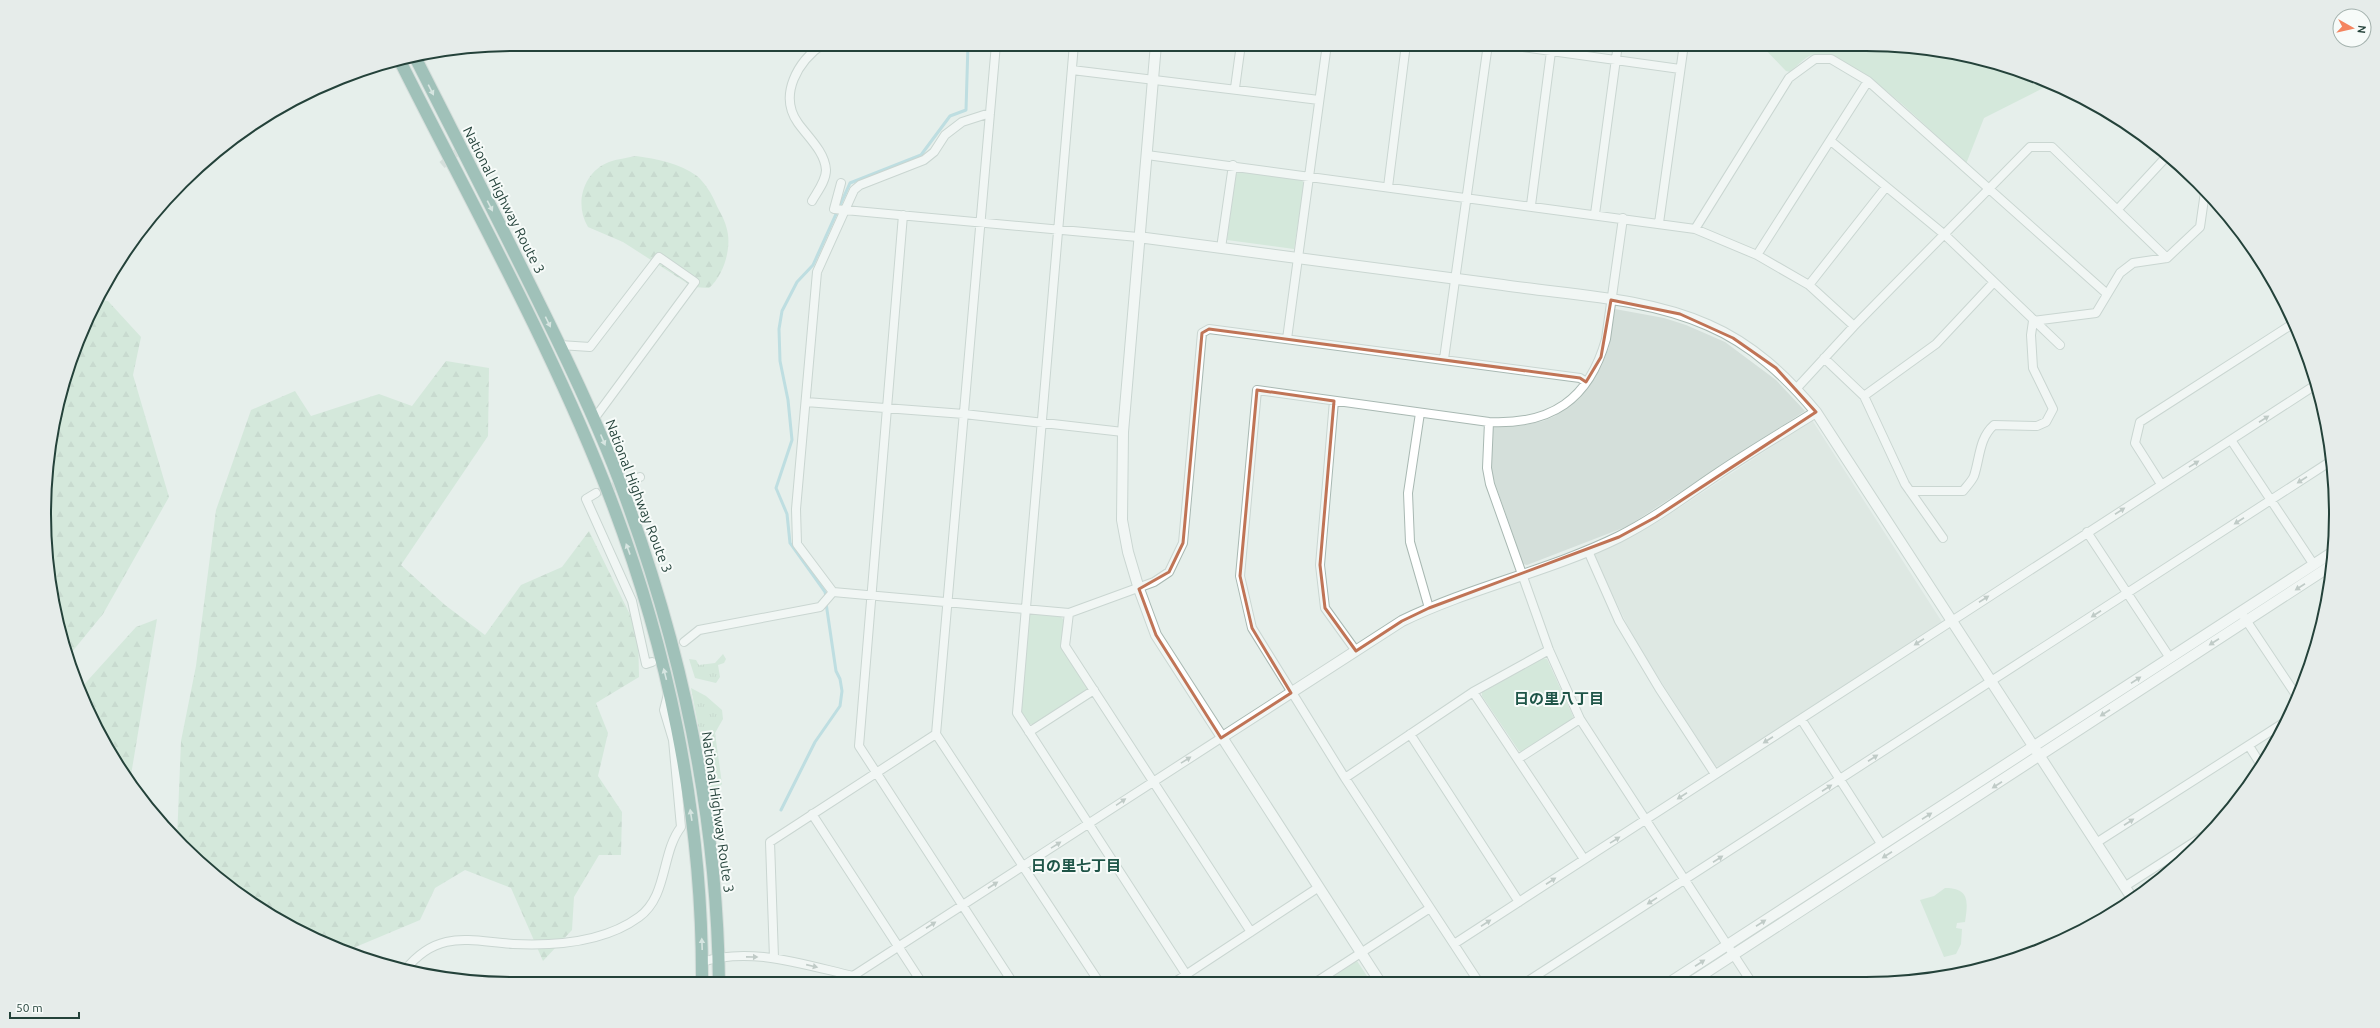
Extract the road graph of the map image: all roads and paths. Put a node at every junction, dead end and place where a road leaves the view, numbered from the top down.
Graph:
1 (815, 51) edge
2 (995, 51) edge
3 (1073, 51) edge
4 (1155, 51) edge
5 (1240, 51) edge
6 (1326, 51) edge
7 (1405, 51) edge
8 (1487, 51) edge
9 (1552, 51) edge
10 (1568, 51) edge
11 (1617, 51) edge
12 (1683, 51) edge
13 (1616, 60) junction
14 (417, 62) edge
15 (402, 65) edge
16 (1680, 69) junction
17 (1072, 70) junction
18 (1153, 78) junction
19 (1868, 81) junction
20 (1235, 88) junction
21 (1319, 100) junction
22 (990, 113) junction
23 (1832, 142) junction
24 (1147, 155) junction
25 (2164, 160) edge
26 (1233, 165) junction
27 (1309, 177) junction
28 (841, 183) dead end
29 (1388, 187) junction
30 (1886, 187) junction
31 (1988, 189) junction
32 (1466, 197) junction
33 (2204, 199) edge
34 (812, 201) dead end
35 (1531, 206) junction
36 (2118, 209) junction
37 (846, 211) junction
38 (1595, 214) junction
39 (903, 216) junction
40 (1623, 218) junction
41 (981, 222) junction
42 (1659, 223) junction
43 (1695, 229) junction
44 (1058, 230) junction
45 (1945, 235) junction
46 (1138, 237) junction
47 (1222, 248) junction
48 (1757, 255) junction
49 (1298, 258) junction
50 (2166, 258) junction
51 (1455, 279) junction
52 (1994, 282) junction
53 (1809, 285) junction
54 (2106, 293) junction
55 (1611, 300) junction
56 (2033, 321) junction
57 (1854, 326) junction
58 (2289, 326) edge
59 (1287, 339) junction
60 (560, 345) junction
61 (2060, 346) dead end
62 (1824, 358) junction
63 (1444, 359) junction
64 (1586, 382) junction
65 (1796, 388) junction
66 (2311, 388) edge
67 (1864, 396) junction
68 (1334, 401) junction
69 (806, 402) junction
70 (887, 409) junction
71 (1816, 412) junction
72 (1420, 413) junction
73 (964, 414) junction
74 (594, 419) junction
75 (1041, 422) junction
76 (1489, 422) junction
77 (1123, 432) junction
78 (2231, 440) junction
79 (2326, 464) edge
80 (640, 477) dead end
81 (631, 480) tunnel mouth
82 (2161, 484) junction
83 (1910, 491) junction
84 (596, 493) tunnel mouth
85 (2272, 500) junction
86 (2087, 532) junction
87 (1943, 538) dead end
88 (1588, 551) junction
89 (2327, 556) edge
90 (2314, 565) junction
91 (2325, 570) edge
92 (1522, 574) junction
93 (1139, 589) junction
94 (833, 592) junction
95 (2128, 593) junction
96 (870, 594) junction
97 (948, 601) junction
98 (1026, 608) junction
99 (1429, 608) junction
100 (2241, 612) junction
101 (1069, 613) junction
102 (1952, 620) junction
103 (2247, 621) junction
104 (684, 642) dead end
105 (1549, 650) junction
106 (1356, 651) junction
107 (2170, 658) junction
108 (652, 662) dead end
109 (1991, 682) junction
110 (668, 690) junction
111 (1094, 690) junction
112 (1474, 692) junction
113 (2294, 692) edge
114 (1291, 693) junction
115 (1580, 719) junction
116 (1801, 719) junction
117 (2277, 728) edge
118 (1028, 732) junction
119 (936, 734) junction
120 (1410, 734) junction
121 (1222, 738) junction
122 (2033, 746) junction
123 (2249, 746) junction
124 (2040, 757) junction
125 (1518, 759) junction
126 (2258, 760) edge
127 (877, 772) junction
128 (1715, 774) junction
129 (1345, 778) junction
130 (1840, 779) junction
131 (1153, 780) junction
132 (812, 814) junction
133 (1646, 820) junction
134 (1088, 824) junction
135 (2096, 843) junction
136 (1882, 845) junction
137 (1584, 859) junction
138 (2169, 863) edge
139 (1023, 866) junction
140 (1685, 880) junction
141 (1319, 887) junction
142 (2124, 887) junction
143 (2129, 894) edge
144 (1519, 902) junction
145 (963, 904) junction
146 (1430, 908) junction
147 (1251, 932) junction
148 (1454, 944) junction
149 (1728, 944) junction
150 (899, 946) junction
151 (1361, 952) junction
152 (1734, 954) junction
153 (718, 957) junction
154 (774, 958) junction
155 (702, 962) junction
156 (410, 965) edge
157 (1186, 975) junction
158 (702, 977) edge
159 (719, 977) edge
160 (918, 977) edge
161 (1009, 977) edge
162 (1096, 977) edge
163 (1183, 977) edge
164 (1324, 977) edge
165 (1377, 977) edge
166 (1475, 977) edge
167 (1534, 977) edge
168 (1678, 977) edge
169 (1699, 977) edge
170 (1748, 977) edge

1 - 34 street
2 - 22 street
3 - 17 street
4 - 18 street
5 - 20 street
6 - 21 street
7 - 29 street
8 - 32 street
9 - 35 street
10 - 13 street
11 - 13 street
12 - 16 street
13 - 16 street
13 - 38 street
14 -> 60 highway, National Highway Route 3
110 -> 15 highway, National Highway Route 3
16 - 42 street
17 - 18 street
17 - 44 street
18 - 20 street
18 - 24 street
19 - 23 street
19 - 31 street
19 - 43 street
20 - 21 street
21 - 27 street
22 - 37 street
22 - 41 street
23 - 30 street
23 - 48 street
24 - 26 street
24 - 46 street
25 - 36 street
26 - 27 street
26 - 47 street
27 - 29 street
27 - 49 street
28 - 37 street
29 - 32 street
30 - 45 street
30 - 53 street
31 - 36 street
31 - 45 street
31 - 54 street
32 - 35 street
32 - 51 street
33 - 50 street
35 - 38 street
36 - 50 street
37 - 39 street
37 - 69 street
38 - 40 street
39 - 41 street
39 - 70 street
40 - 42 street
40 - 55 street
41 - 44 street
41 - 73 street
42 - 43 street
43 - 48 street
44 - 46 street
44 - 75 street
45 - 52 street
45 - 57 street
46 - 47 street
46 - 77 street
47 - 49 street
48 - 53 street
49 - 51 street
49 - 59 street
50 - 54 street
51 - 55 street
51 - 63 street
52 - 56 street
52 - 67 street
53 - 57 street
54 - 56 street
55 - 64 street
55 - 65 street
56 - 61 street
56 - 83 street
57 - 62 street
58 - 82 street
59 - 63 street
59 - 93 street
60 - 74 highway, National Highway Route 3
60 - 74 street
62 - 65 street
62 - 67 street
63 - 64 street
64 - 76 street
65 - 71 street
78 -> 66 street
67 - 83 street
68 - 72 street
68 - 106 street
68 - 114 street
69 - 70 street
69 - 94 street
70 - 73 street
70 - 96 street
71 - 88 street
71 - 102 street
72 - 76 street
72 - 99 street
73 - 75 street
73 - 97 street
74 -> 153 highway, National Highway Route 3
75 - 77 street
75 - 98 street
76 - 92 street
77 - 93 street
82 -> 78 street
78 - 85 street
79 -> 85 street
80 - 81 street
86 -> 82 street
83 - 87 street
84 - 108 street
85 - 90 street
85 -> 95 street
86 - 95 street
102 -> 86 street
88 - 92 street
88 - 128 street
89 - 90 street
90 - 100 street
91 -> 103 street
92 - 99 street
92 - 105 street
93 - 101 street
93 - 121 street
94 - 96 street
94 - 104 street
95 - 107 street
95 -> 109 street
96 - 97 street
96 - 127 street
97 - 98 street
97 - 119 street
98 - 101 street
98 - 118 street
99 - 106 street
100 - 103 street
100 - 107 street
101 - 111 street
102 - 109 street
102 -> 116 street
103 - 113 street
103 -> 124 street
105 - 112 street
105 - 115 street
106 - 114 street
122 -> 107 street
109 - 122 street
130 -> 109 street
155 -> 110 highway, National Highway Route 3
110 - 156 street
111 - 118 street
111 - 131 street
112 - 120 street
112 - 125 street
114 - 121 street
114 - 129 street
115 - 125 street
115 - 133 street
116 -> 128 street
116 - 130 street
117 - 123 street
118 - 134 street
119 - 127 street
119 - 139 street
120 - 129 street
120 - 144 street
131 -> 121 street
121 - 141 street
122 - 124 street
136 -> 122 street
123 - 126 street
135 -> 123 street
124 - 135 street
124 -> 152 street
125 - 137 street
127 - 132 street
127 - 145 street
128 -> 133 street
129 - 146 street
130 - 136 street
140 -> 130 street
134 -> 131 street
131 - 147 street
132 - 150 street
132 - 154 street
137 -> 133 street
133 - 140 street
139 -> 134 street
134 - 157 street
135 - 142 street
149 -> 136 street
144 -> 137 street
138 - 142 street
145 -> 139 street
139 - 162 street
140 - 149 street
140 -> 167 street
141 - 147 street
141 - 151 street
142 - 143 street
148 -> 144 street
150 -> 145 street
145 - 161 street
146 - 148 street
146 - 151 street
147 - 157 street
148 - 166 street
149 - 152 street
168 -> 149 street
154 -> 150 street
150 - 160 street
151 - 164 street
151 - 165 street
152 - 169 street
152 - 170 street
153 -> 154 street
153 - 155 street
153 - 159 highway, National Highway Route 3
155 - 158 highway, National Highway Route 3
157 - 163 street

